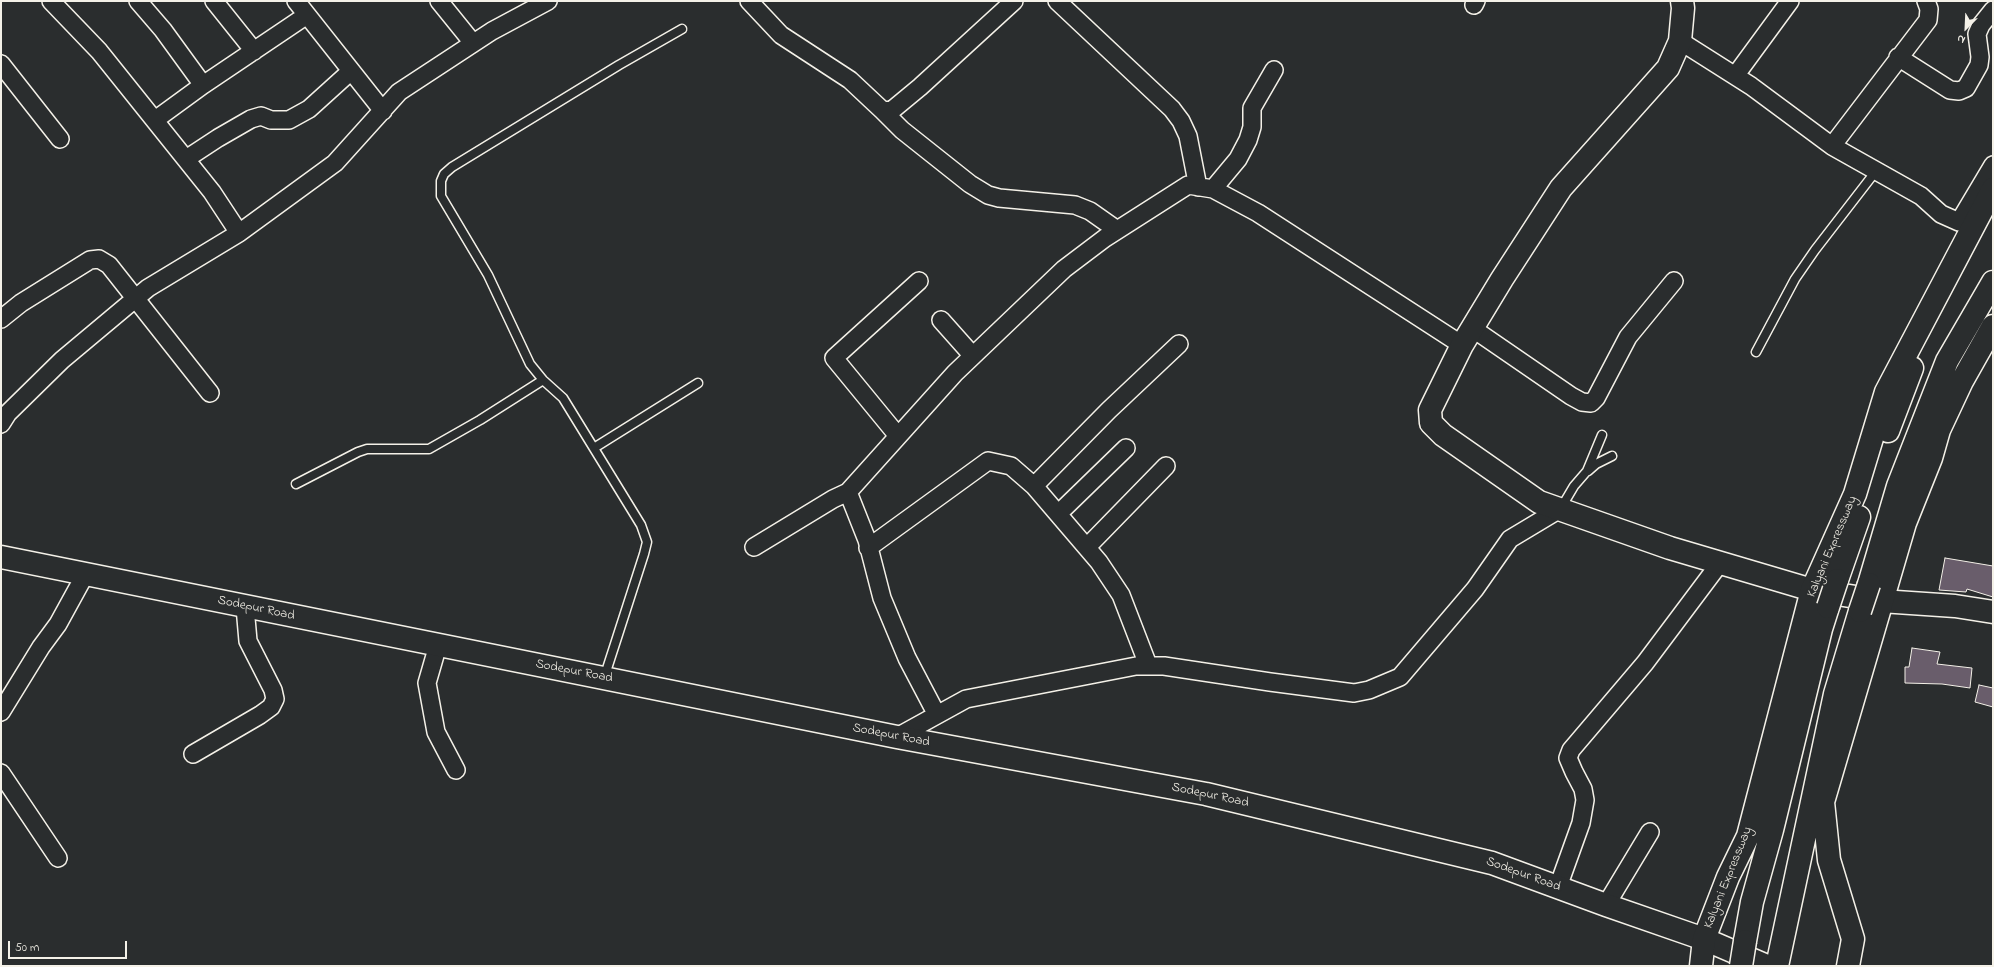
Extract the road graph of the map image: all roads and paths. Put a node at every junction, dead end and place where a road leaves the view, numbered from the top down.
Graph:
1 (51, 1) edge
2 (138, 1) edge
3 (214, 1) edge
4 (296, 1) edge
5 (439, 1) edge
6 (749, 1) edge
7 (1014, 1) edge
8 (1057, 1) edge
9 (1682, 1) edge
10 (1790, 1) edge
11 (1926, 1) edge
12 (536, 4) edge
13 (1993, 10) edge
14 (307, 15) junction
15 (682, 29) dead end
16 (1680, 41) junction
17 (473, 43) junction
18 (254, 51) junction
19 (1898, 57) junction
20 (1, 64) edge
21 (351, 70) junction
22 (1274, 70) dead end
23 (1735, 76) junction
24 (6, 82) edge
25 (203, 85) junction
26 (383, 110) junction
27 (882, 110) junction
28 (155, 120) junction
29 (60, 139) dead end
30 (1832, 146) junction
31 (186, 159) junction
32 (1993, 165) edge
33 (1876, 171) junction
34 (1206, 188) junction
35 (1993, 190) edge
36 (1993, 219) edge
37 (1117, 230) junction
38 (239, 233) junction
39 (919, 281) dead end
40 (1674, 281) dead end
41 (1993, 282) edge
42 (135, 299) junction
43 (1, 319) edge
44 (941, 320) dead end
45 (1993, 326) edge
46 (1467, 336) junction
47 (1179, 344) dead end
48 (1756, 352) dead end
49 (973, 356) junction
50 (543, 380) junction
51 (698, 383) dead end
52 (210, 393) dead end
53 (1, 424) edge
54 (1602, 435) dead end
55 (898, 436) junction
56 (594, 448) junction
57 (1126, 448) dead end
58 (1612, 456) dead end
59 (1166, 466) dead end
60 (1587, 471) junction
61 (296, 484) dead end
62 (1034, 486) junction
63 (848, 492) junction
64 (1560, 509) junction
65 (1058, 514) junction
66 (754, 547) dead end
67 (1087, 547) junction
68 (868, 548) junction
69 (1, 557) edge
70 (1720, 563) junction
71 (86, 573) junction
72 (1812, 590) junction
73 (1875, 592) junction
74 (245, 607) junction
75 (1993, 612) edge
76 (438, 645) junction
77 (1148, 665) junction
78 (603, 678) junction
79 (1, 712) edge
80 (937, 715) junction
81 (897, 737) junction
82 (193, 754) dead end
83 (456, 770) dead end
84 (1, 772) edge
85 (1650, 832) dead end
86 (58, 858) dead end
87 (1558, 887) junction
88 (1606, 905) junction
89 (1704, 939) junction
90 (1775, 963) edge
91 (1701, 966) edge
92 (1741, 966) edge
93 (1848, 966) edge

1 - 28 street
2 - 25 street
3 - 18 street
4 - 14 street
5 - 17 street
6 - 27 street
7 - 27 street
8 - 34 street
9 - 16 main road
10 - 23 street
11 - 19 street
12 - 17 street
13 - 19 street
14 - 18 street
14 - 21 street
15 - 50 lane
16 - 23 street
16 - 46 main road
17 - 26 street
18 - 25 street
19 - 30 street
20 - 24 street
21 - 26 street
21 - 31 street
22 - 34 street
23 - 30 street
24 - 29 street
25 - 28 street
26 - 38 street
27 - 37 street
28 - 31 street
30 - 33 street
31 - 38 street
32 - 33 street
33 - 48 lane
34 - 37 street
34 - 46 street
35 - 72 main road, Kalyani Expressway
36 - 92 main road, bridge
37 - 49 street
38 - 42 street
39 - 55 street
40 - 46 street
41 - 73 main road
42 - 43 street
42 - 52 street
42 - 53 street
44 - 49 street
45 - 73 main road
46 - 64 main road
47 - 62 street
49 - 55 street
50 - 56 lane
50 - 61 lane
51 - 56 lane
54 - 60 lane
55 - 63 street
56 - 78 lane
57 - 65 street
58 - 60 lane
59 - 67 street
60 - 64 lane
62 - 65 street
62 - 68 street
63 - 66 street
63 - 68 street
64 - 70 main road
64 - 77 street
65 - 67 street
67 - 77 street
68 - 80 street
69 - 71 main road, Sodepur Road
70 - 72 main road
70 - 87 street
71 - 74 main road, Sodepur Road
71 - 79 street
72 - 73 main road
72 - 89 main road, Kalyani Expressway
73 - 75 main road
73 - 90 main road, bridge
73 - 93 main road
74 - 76 main road, Sodepur Road
74 - 82 street
76 - 78 main road, Sodepur Road
76 - 83 street
77 - 80 street
78 - 81 main road, Sodepur Road
80 - 81 street
81 - 87 main road, Sodepur Road
84 - 86 street
85 - 88 street
87 - 88 main road, Sodepur Road
88 - 89 main road, Sodepur Road
89 - 90 main road, Sodepur Road
89 - 91 main road, Kalyani Expressway

